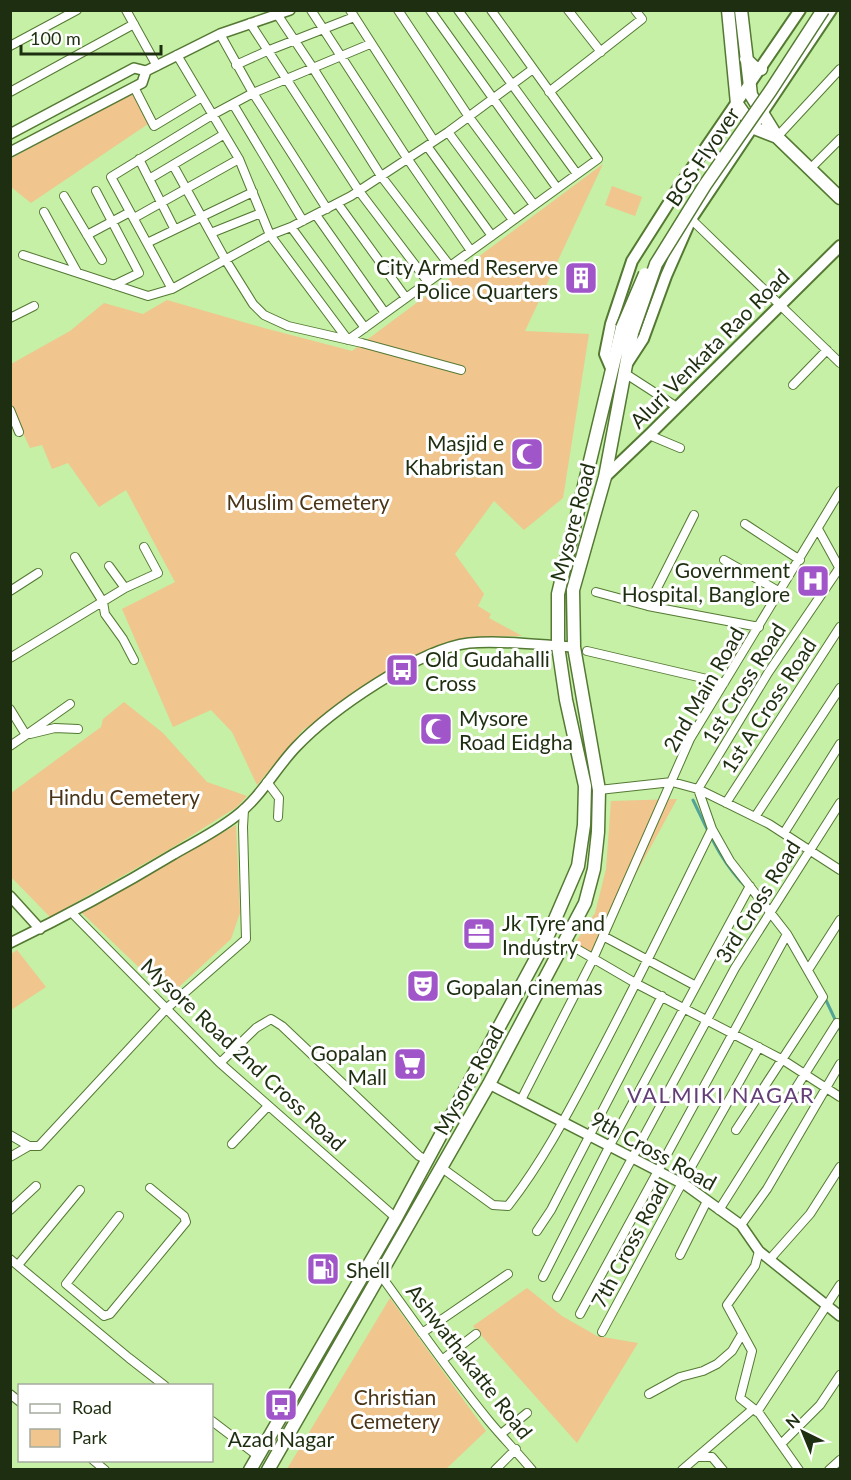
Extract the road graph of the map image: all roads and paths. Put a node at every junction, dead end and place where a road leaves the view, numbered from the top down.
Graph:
1 (78, 10) edge
2 (126, 10) edge
3 (290, 10) edge
4 (311, 10) edge
5 (398, 10) edge
6 (430, 10) edge
7 (458, 10) edge
8 (491, 10) edge
9 (568, 10) edge
10 (635, 10) edge
11 (728, 10) edge
12 (741, 10) edge
13 (800, 10) edge
14 (815, 10) edge
15 (823, 10) edge
16 (831, 10) edge
17 (276, 14) junction
18 (352, 14) edge
19 (134, 24) junction
20 (250, 24) junction
21 (323, 29) junction
22 (220, 34) junction
23 (294, 41) junction
24 (370, 44) junction
25 (10, 46) edge
26 (267, 51) junction
27 (601, 52) junction
28 (177, 55) junction
29 (342, 56) junction
30 (746, 59) junction
31 (236, 64) junction
32 (158, 66) junction
33 (314, 68) junction
34 (533, 69) junction
35 (761, 69) junction
36 (840, 69) edge
37 (146, 71) junction
38 (127, 72) junction
39 (286, 79) junction
40 (513, 84) junction
41 (134, 87) junction
42 (749, 87) junction
43 (10, 92) edge
44 (549, 92) junction
45 (253, 93) junction
46 (202, 97) junction
47 (494, 99) junction
48 (233, 104) junction
49 (737, 104) junction
50 (763, 114) junction
51 (212, 115) junction
52 (469, 117) junction
53 (754, 128) junction
54 (448, 132) junction
55 (10, 134) edge
56 (224, 135) junction
57 (777, 137) junction
58 (840, 139) edge
59 (434, 141) junction
60 (427, 146) junction
61 (10, 152) edge
62 (407, 158) junction
63 (139, 159) junction
64 (238, 159) junction
65 (173, 165) junction
66 (810, 168) junction
67 (577, 174) junction
68 (381, 176) junction
69 (149, 179) junction
70 (186, 188) junction
71 (557, 188) junction
72 (96, 191) dead end
73 (359, 191) junction
74 (253, 192) junction
75 (64, 196) dead end
76 (840, 198) edge
77 (161, 202) junction
78 (338, 204) junction
79 (534, 205) junction
80 (327, 209) junction
81 (44, 212) dead end
82 (261, 213) junction
83 (132, 215) junction
84 (316, 215) junction
85 (201, 216) junction
86 (691, 219) junction
87 (513, 220) junction
88 (303, 221) junction
89 (112, 222) junction
90 (291, 227) junction
91 (174, 228) junction
92 (211, 234) junction
93 (87, 235) junction
94 (270, 235) junction
95 (492, 236) junction
96 (147, 243) junction
97 (840, 246) edge
98 (471, 251) junction
99 (23, 255) dead end
100 (102, 260) dead end
101 (225, 260) junction
102 (450, 266) junction
103 (77, 272) junction
104 (428, 282) junction
105 (114, 285) junction
106 (172, 289) junction
107 (406, 298) junction
108 (781, 304) junction
109 (34, 306) dead end
110 (385, 313) junction
111 (10, 318) edge
112 (365, 328) junction
113 (627, 331) junction
114 (348, 340) junction
115 (827, 350) junction
116 (840, 363) edge
117 (611, 368) junction
118 (626, 369) junction
119 (461, 370) dead end
120 (793, 386) dead end
121 (677, 407) junction
122 (10, 410) edge
123 (19, 432) dead end
124 (650, 435) junction
125 (680, 448) dead end
126 (605, 477) junction
127 (840, 495) edge
128 (694, 515) dead end
129 (745, 524) dead end
130 (818, 529) junction
131 (144, 547) dead end
132 (75, 557) dead end
133 (724, 560) dead end
134 (800, 560) junction
135 (109, 566) dead end
136 (840, 568) edge
137 (38, 573) dead end
138 (125, 588) junction
139 (10, 591) edge
140 (596, 592) dead end
141 (780, 592) junction
142 (103, 602) junction
143 (648, 606) junction
144 (759, 627) junction
145 (840, 627) edge
146 (558, 646) junction
147 (574, 647) junction
148 (587, 651) dead end
149 (10, 658) edge
150 (134, 660) dead end
151 (724, 683) junction
152 (840, 688) edge
153 (70, 704) dead end
154 (10, 709) edge
155 (78, 729) dead end
156 (26, 735) junction
157 (840, 744) edge
158 (10, 746) edge
159 (267, 782) junction
160 (672, 782) junction
161 (698, 789) junction
162 (599, 790) junction
163 (726, 803) junction
164 (840, 803) edge
165 (244, 809) junction
166 (278, 817) dead end
167 (755, 817) junction
168 (712, 829) junction
169 (784, 833) junction
170 (810, 850) junction
171 (839, 866) edge
172 (749, 888) junction
173 (10, 896) edge
174 (71, 912) junction
175 (771, 912) junction
176 (840, 920) edge
177 (40, 929) junction
178 (787, 934) junction
179 (603, 936) junction
180 (565, 942) junction
181 (10, 943) edge
182 (593, 959) junction
183 (648, 961) junction
184 (808, 970) junction
185 (637, 984) junction
186 (696, 986) junction
187 (662, 996) junction
188 (686, 1008) junction
189 (166, 1009) junction
190 (707, 1021) junction
191 (837, 1023) dead end
192 (733, 1033) junction
193 (759, 1047) junction
194 (783, 1060) junction
195 (220, 1063) junction
196 (840, 1064) edge
197 (805, 1074) junction
198 (489, 1084) junction
199 (827, 1089) junction
200 (840, 1097) edge
201 (521, 1100) junction
202 (268, 1106) junction
203 (563, 1122) junction
204 (736, 1130) dead end
205 (10, 1135) edge
206 (589, 1136) junction
207 (232, 1144) dead end
208 (28, 1146) junction
209 (609, 1147) junction
210 (10, 1158) edge
211 (633, 1159) junction
212 (428, 1160) junction
213 (840, 1167) edge
214 (442, 1168) junction
215 (657, 1170) junction
216 (682, 1183) junction
217 (36, 1186) dead end
218 (150, 1188) dead end
219 (80, 1190) dead end
220 (707, 1201) junction
221 (10, 1210) edge
222 (719, 1210) junction
223 (119, 1216) dead end
224 (396, 1218) junction
225 (741, 1225) junction
226 (537, 1231) dead end
227 (759, 1251) junction
228 (680, 1254) dead end
229 (10, 1259) edge
230 (770, 1259) junction
231 (371, 1262) junction
232 (18, 1265) junction
233 (380, 1274) junction
234 (508, 1274) dead end
235 (543, 1277) dead end
236 (840, 1285) edge
237 (71, 1289) junction
238 (557, 1297) dead end
239 (61, 1301) junction
240 (827, 1305) junction
241 (94, 1309) junction
242 (580, 1314) dead end
243 (840, 1316) edge
244 (84, 1320) junction
245 (602, 1332) dead end
246 (422, 1333) junction
247 (476, 1334) dead end
248 (742, 1334) junction
249 (442, 1360) junction
250 (840, 1375) edge
251 (163, 1384) edge
252 (650, 1394) dead end
253 (755, 1410) junction
254 (527, 1413) dead end
255 (213, 1422) edge
256 (501, 1434) junction
257 (782, 1443) junction
258 (516, 1449) junction
259 (258, 1456) junction
260 (697, 1457) junction
261 (840, 1461) edge
262 (250, 1470) edge
263 (268, 1470) edge
264 (495, 1470) edge
265 (532, 1470) edge
266 (682, 1470) edge
267 (723, 1470) edge
268 (799, 1470) edge
269 (829, 1470) edge

1 - 25 street
2 - 19 street
3 - 17 street
4 - 21 street
5 - 52 street
6 - 47 street
7 - 40 street
8 - 34 street
9 - 27 street
10 - 27 street
11 - 49 main road
12 - 30 main road
13 - 35 main road
14 - 113 main road, bridge
15 - 113 main road, BGS Flyover, bridge
16 - 50 main road
17 - 20 street
17 - 23 street
18 - 21 street
18 - 24 street
19 - 32 street
19 - 43 street
20 - 22 street
20 - 26 street
21 - 23 street
21 - 29 street
22 - 28 street
22 - 31 street
23 - 26 street
23 - 33 street
24 - 29 street
24 - 59 street
26 - 31 street
26 - 39 street
27 - 44 street
28 - 32 street
28 - 46 street
29 - 33 street
29 - 62 street
30 - 35 main road
30 - 42 main road
31 - 45 street
32 - 37 street
33 - 39 street
33 - 68 street
34 - 40 street
34 - 44 street
35 - 42 main road
36 - 57 street
37 - 38 street
37 - 41 street
38 - 41 street
38 - 55 street
39 - 45 street
39 - 73 street
40 - 47 street
40 - 67 street
41 - 46 street
41 - 61 street
42 - 49 main road
42 - 50 main road
44 - 67 street
45 - 48 street
45 - 80 street
46 - 51 street
47 - 52 street
47 - 71 street
48 - 51 street
48 - 88 street
49 - 53 main road
49 - 117 main road
50 - 53 main road
50 - 57 main road
51 - 56 street
51 - 63 street
52 - 54 street
52 - 79 street
53 - 57 main road
53 - 86 main road
54 - 59 street
54 - 87 street
56 - 64 street
56 - 65 street
57 - 66 main road
58 - 66 street
59 - 60 street
60 - 62 street
60 - 95 street
62 - 68 street
62 - 98 street
63 - 69 street
63 - 83 street
64 - 70 street
64 - 74 street
65 - 69 street
65 - 70 street
66 - 76 main road
67 - 71 street
68 - 73 street
68 - 102 street
69 - 77 street
70 - 77 street
70 - 85 street
71 - 79 street
72 - 89 street
73 - 78 street
73 - 104 street
74 - 82 street
74 - 85 street
75 - 93 street
77 - 83 street
77 - 91 street
78 - 80 street
78 - 107 street
79 - 87 street
80 - 84 street
81 - 103 street
82 - 92 street
82 - 94 street
83 - 89 street
83 - 96 street
84 - 88 street
84 - 110 street
85 - 91 street
85 - 92 street
86 - 108 street
86 - 118 main road
87 - 95 street
88 - 90 street
89 - 93 street
89 - 105 street
90 - 94 street
90 - 112 street
91 - 96 street
92 - 101 street
93 - 100 street
94 - 101 street
94 - 114 street
95 - 98 street
96 - 106 street
97 - 108 main road, Aluri Venkata Rao Road
98 - 102 street
99 - 103 street
101 - 106 street
101 - 114 street
102 - 104 street
103 - 105 street
104 - 107 street
105 - 106 street
107 - 110 street
108 - 115 street
108 - 121 main road, Aluri Venkata Rao Road
109 - 111 street
110 - 112 street
112 - 114 street
113 - 117 main road, Mysore Road
113 - 118 main road, Mysore Road
114 - 119 street
115 - 116 street
115 - 120 street
117 - 146 main road, Mysore Road
118 - 121 street
118 - 126 main road, Mysore Road
121 - 124 main road, Aluri Venkata Rao Road
122 - 123 street
124 - 125 street
124 - 126 main road, Aluri Venkata Rao Road
126 - 147 main road, Mysore Road
127 - 130 street, 2nd Main Road
128 - 143 street
129 - 134 street
130 - 134 street, 2nd Main Road
130 - 136 street
131 - 138 street
132 - 142 street
133 - 141 street
134 - 141 street, 2nd Main Road
135 - 138 street
136 - 161 street, 1st Cross Road
137 - 139 street
138 - 142 street
140 - 143 street
141 - 144 street, 2nd Main Road
142 - 149 street
142 - 150 street
143 - 144 street
144 - 151 street, 2nd Main Road
145 - 163 street, 1st A Cross Road
146 - 147 street
146 - 159 street
146 - 212 main road, Mysore Road
147 - 162 main road, Mysore Road
148 - 151 street
151 - 160 street, 2nd Main Road
152 - 167 street
153 - 156 street
154 - 156 street
155 - 156 street
156 - 158 street
157 - 169 street
159 - 165 street
159 - 166 street
160 - 161 street
160 - 162 street
160 - 179 street, 2nd Main Road
161 - 163 street
161 - 168 street
162 - 180 main road, Mysore Road
163 - 167 street
164 - 170 street, 3rd Cross Road
165 - 174 street
165 - 189 street
167 - 169 street
168 - 172 street
168 - 183 street
169 - 170 street
170 - 171 street
170 - 175 street, 3rd Cross Road
172 - 175 street
172 - 186 street
173 - 177 street
174 - 177 street
174 - 189 street, Mysore Road 2nd Cross Road
175 - 178 street
175 - 190 street, 3rd Cross Road
176 - 184 street
177 - 181 street
178 - 184 street
178 - 192 street
179 - 182 street, 2nd Main Road
179 - 183 street
180 - 182 street
180 - 198 main road, Mysore Road
182 - 185 street
182 - 201 street, 2nd Main Road
183 - 185 street
183 - 186 street
184 - 194 street
185 - 187 street
185 - 203 street
186 - 188 street
187 - 188 street
187 - 206 street
188 - 190 street
188 - 209 street
189 - 195 street, Mysore Road 2nd Cross Road
189 - 208 street
190 - 192 street
190 - 211 street, 3rd Cross Road
191 - 197 street
192 - 193 street
192 - 215 street
193 - 194 street
193 - 216 street, 7th Cross Road
194 - 197 street
194 - 204 street
195 - 202 street, Mysore Road 2nd Cross Road
195 - 212 street
196 - 199 street
197 - 199 street
197 - 222 street
198 - 201 street, 9th Cross Road
198 - 214 main road, Mysore Road
199 - 200 street
199 - 225 street
201 - 203 street, 9th Cross Road
202 - 207 street
202 - 224 street, Mysore Road 2nd Cross Road
203 - 206 street, 9th Cross Road
203 - 214 street
205 - 208 street
206 - 209 street, 9th Cross Road
206 - 226 street
208 - 210 street
209 - 211 street, 9th Cross Road
209 - 235 street
211 - 215 street, 9th Cross Road
211 - 238 street, 3rd Cross Road
212 - 224 main road, Mysore Road
213 - 230 street
214 - 233 main road, Mysore Road
215 - 216 street, 9th Cross Road
215 - 242 street
216 - 220 street, 9th Cross Road
216 - 245 street, 7th Cross Road
217 - 221 street
218 - 241 street
219 - 232 street
220 - 222 street, 9th Cross Road
220 - 228 street
222 - 225 street, 9th Cross Road
223 - 237 street
224 - 231 main road, Mysore Road
225 - 227 street, 9th Cross Road
227 - 230 street, 9th Cross Road
227 - 248 street
229 - 232 street
230 - 240 street, 9th Cross Road
231 - 233 street, Ashwathakatte Road
231 - 259 main road, Mysore Road
232 - 239 street
233 - 246 street, Ashwathakatte Road
233 - 263 main road, Mysore Road
234 - 246 street
236 - 240 street
237 - 239 street
237 - 241 street
239 - 244 street
240 - 243 street, 9th Cross Road
240 - 253 street
241 - 244 street
244 - 251 street
246 - 249 street, Ashwathakatte Road
247 - 249 street
248 - 252 street
248 - 253 street
249 - 256 street, Ashwathakatte Road
250 - 257 street
253 - 257 street
253 - 260 street
254 - 256 street
255 - 259 street
256 - 258 street, Ashwathakatte Road
257 - 268 street
258 - 264 street
258 - 265 street, Ashwathakatte Road
259 - 262 main road, Mysore Road
260 - 266 street
260 - 267 street
261 - 269 street

